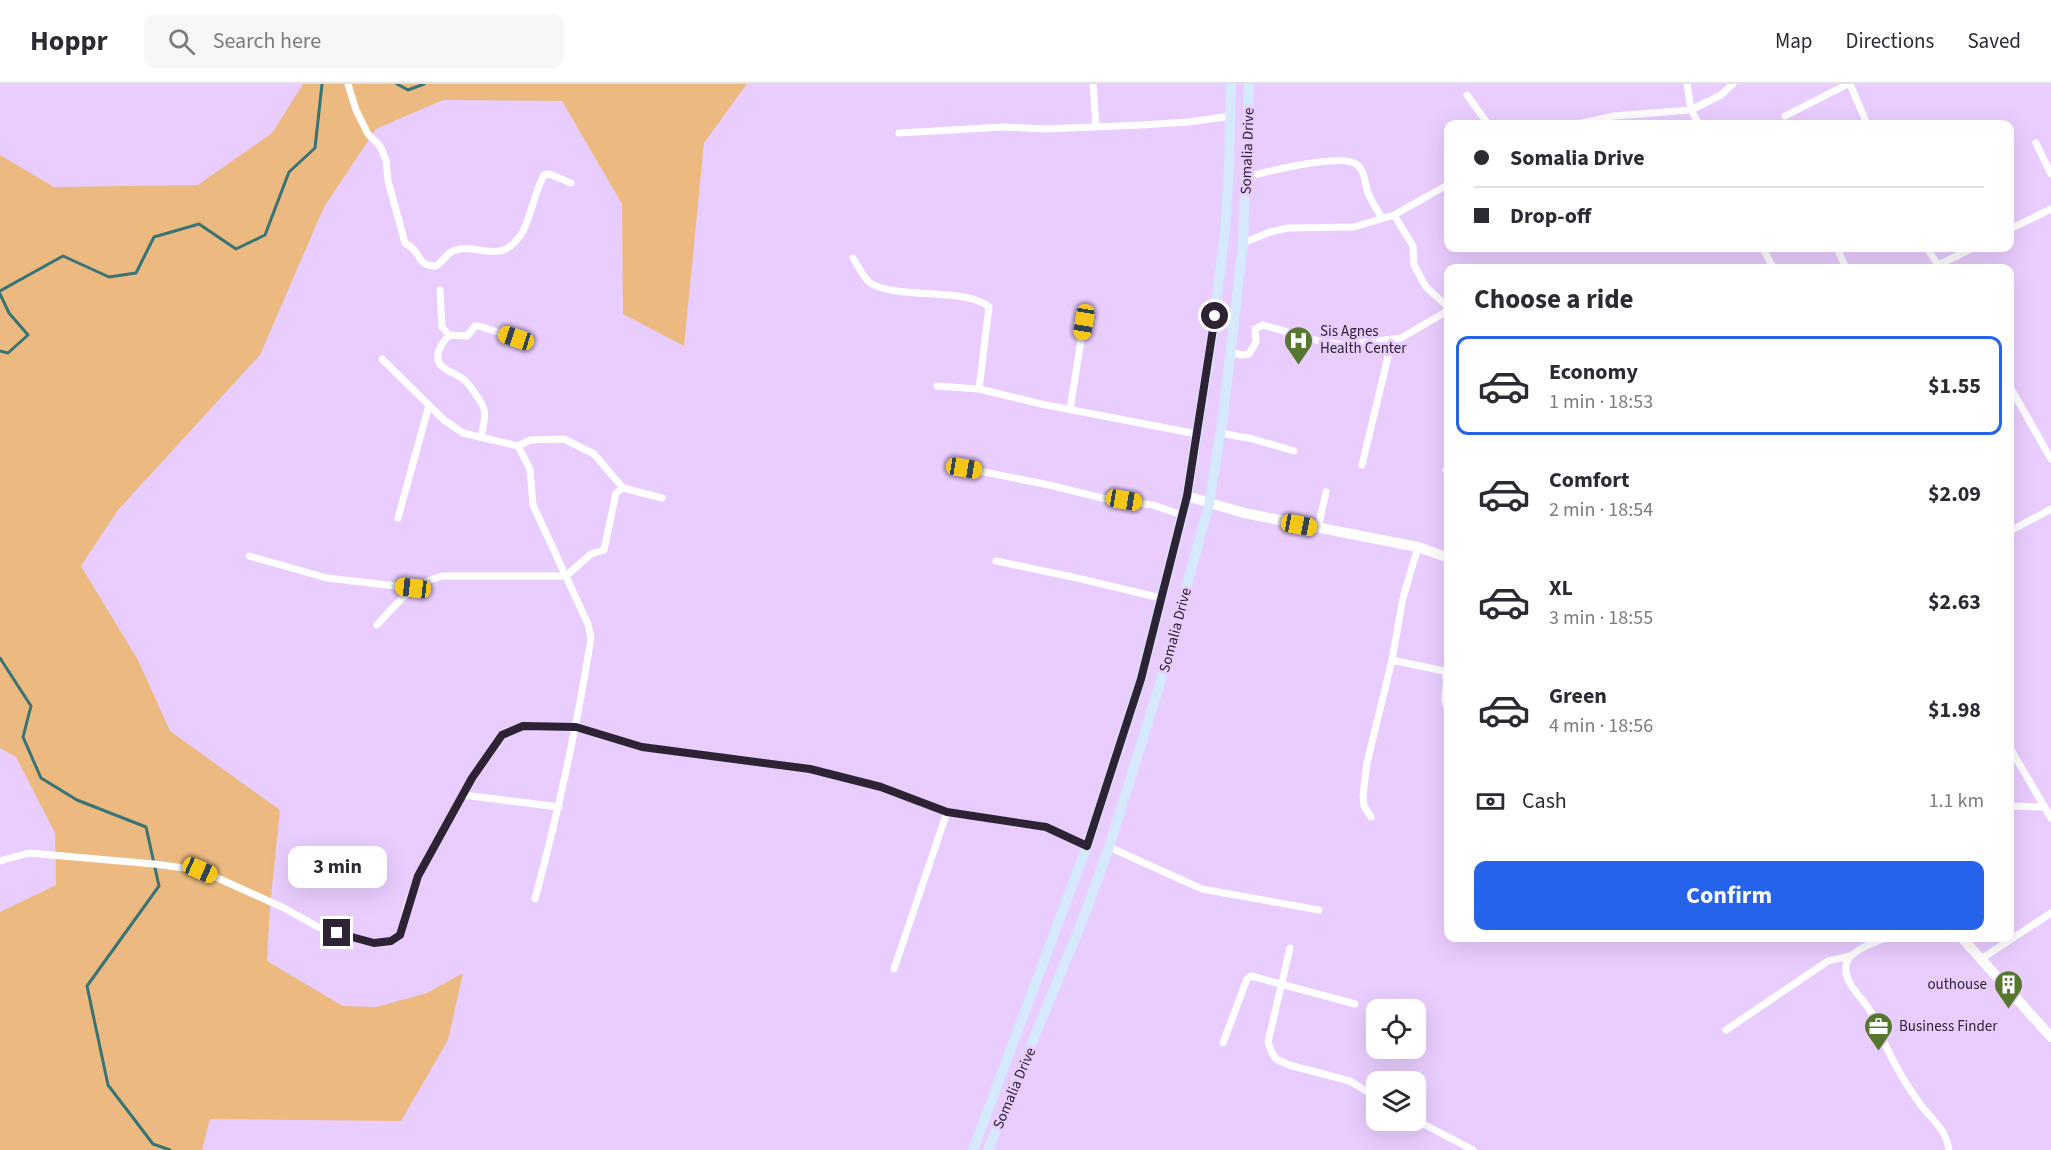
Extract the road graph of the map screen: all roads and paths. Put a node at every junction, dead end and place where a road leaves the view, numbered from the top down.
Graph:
1 (348, 84) edge
2 (1093, 84) edge
3 (1231, 84) edge
4 (1249, 84) edge
5 (1687, 84) edge
6 (1734, 84) edge
7 (1849, 84) edge
8 (1467, 95) dead end
9 (1691, 110) junction
10 (1231, 116) junction
11 (1785, 116) dead end
12 (1485, 120) edge
13 (1596, 120) edge
14 (1697, 120) edge
15 (1865, 120) edge
16 (1096, 126) junction
17 (899, 133) dead end
18 (2036, 143) dead end
19 (2051, 174) edge
20 (1246, 177) junction
21 (571, 183) dead end
22 (1444, 187) edge
23 (2051, 209) edge
24 (1394, 215) junction
25 (1382, 218) junction
26 (2014, 227) edge
27 (1243, 243) junction
28 (1965, 252) edge
29 (853, 258) dead end
30 (1943, 264) edge
31 (440, 290) dead end
32 (1444, 304) edge
33 (1444, 312) edge
34 (1084, 322) dead end
35 (449, 334) junction
36 (1392, 340) junction
37 (531, 343) dead end
38 (1231, 352) junction
39 (382, 360) dead end
40 (937, 386) dead end
41 (979, 389) junction
42 (2014, 394) edge
43 (429, 405) junction
44 (1070, 409) junction
45 (1220, 433) junction
46 (1197, 434) junction
47 (481, 437) junction
48 (518, 446) junction
49 (1294, 451) dead end
50 (2051, 459) edge
51 (1362, 465) dead end
52 (964, 468) dead end
53 (623, 489) junction
54 (1326, 492) dead end
55 (1187, 496) junction
56 (662, 498) dead end
57 (1209, 504) junction
58 (2051, 509) edge
59 (1182, 515) junction
60 (398, 518) dead end
61 (1318, 528) junction
62 (2014, 529) edge
63 (1418, 547) junction
64 (249, 556) dead end
65 (1444, 556) edge
66 (996, 561) dead end
67 (566, 576) junction
68 (413, 588) junction
69 (1161, 598) junction
70 (377, 625) dead end
71 (1392, 660) junction
72 (1444, 671) edge
73 (576, 727) junction
74 (2014, 755) edge
75 (463, 795) junction
76 (2014, 806) edge
77 (559, 807) junction
78 (2043, 807) junction
79 (947, 812) junction
80 (1371, 817) dead end
81 (2051, 818) edge
82 (1087, 846) junction
83 (1109, 847) junction
84 (0, 861) edge
85 (535, 899) dead end
86 (1319, 910) dead end
87 (2051, 913) edge
88 (2014, 937) edge
89 (1877, 942) edge
90 (1966, 942) edge
91 (2007, 942) edge
92 (1290, 948) dead end
93 (1850, 956) junction
94 (1981, 959) junction
95 (894, 969) dead end
96 (1282, 984) junction
97 (1355, 1004) dead end
98 (1726, 1030) dead end
99 (2051, 1037) edge
100 (1223, 1044) dead end
101 (1366, 1091) edge
102 (1426, 1125) edge
103 (973, 1150) edge
104 (988, 1150) edge
105 (1473, 1150) edge
106 (1949, 1150) edge

1 - 21 street
2 - 16 street
3 - 10 main road, Somalia Drive
4 - 20 main road, Somalia Drive
5 - 9 street
6 - 9 street
7 - 11 street
7 - 15 street
8 - 12 street
9 - 13 street
9 - 14 street
10 - 16 street
10 - 46 main road, Somalia Drive
16 - 17 street
18 - 19 street
20 - 25 street
20 - 27 main road, Somalia Drive
22 - 24 street
23 - 26 street
24 - 25 street
24 - 32 street
25 - 27 street
27 - 38 main road, Somalia Drive
28 - 30 street
29 - 41 street
31 - 35 street
33 - 36 street
34 - 44 street
35 - 37 street
35 - 47 street
36 - 38 street
36 - 51 street
38 - 45 main road, Somalia Drive
39 - 43 street
40 - 41 street
41 - 44 street
42 - 50 street
43 - 47 street
43 - 60 street
44 - 46 street
45 - 49 street
45 - 57 main road, Somalia Drive
46 - 55 main road, Somalia Drive
47 - 48 street
48 - 53 street
48 - 67 street
52 - 59 street
53 - 56 street
53 - 67 street
54 - 61 street
55 - 57 street
55 - 59 main road, Somalia Drive
57 - 61 street
57 - 83 main road, Somalia Drive
58 - 62 street
59 - 69 main road, Somalia Drive
61 - 63 street
63 - 65 street
63 - 71 street
64 - 68 street
66 - 69 street
67 - 68 street
67 - 73 street
68 - 70 street
69 - 82 main road, Somalia Drive
71 - 72 street
71 - 80 street
73 - 75 street
73 - 77 street
73 - 79 street
74 - 78 street
75 - 77 street
75 - 84 street
76 - 78 street
77 - 85 street
78 - 81 street
79 - 82 street
79 - 95 street
82 - 103 main road, Somalia Drive
83 - 86 street
83 - 104 main road, Somalia Drive
87 - 88 street
89 - 93 street
90 - 94 street
91 - 94 street
92 - 96 street
93 - 98 street
93 - 106 street
94 - 99 street
96 - 97 street
96 - 100 street
96 - 101 street
102 - 105 street

